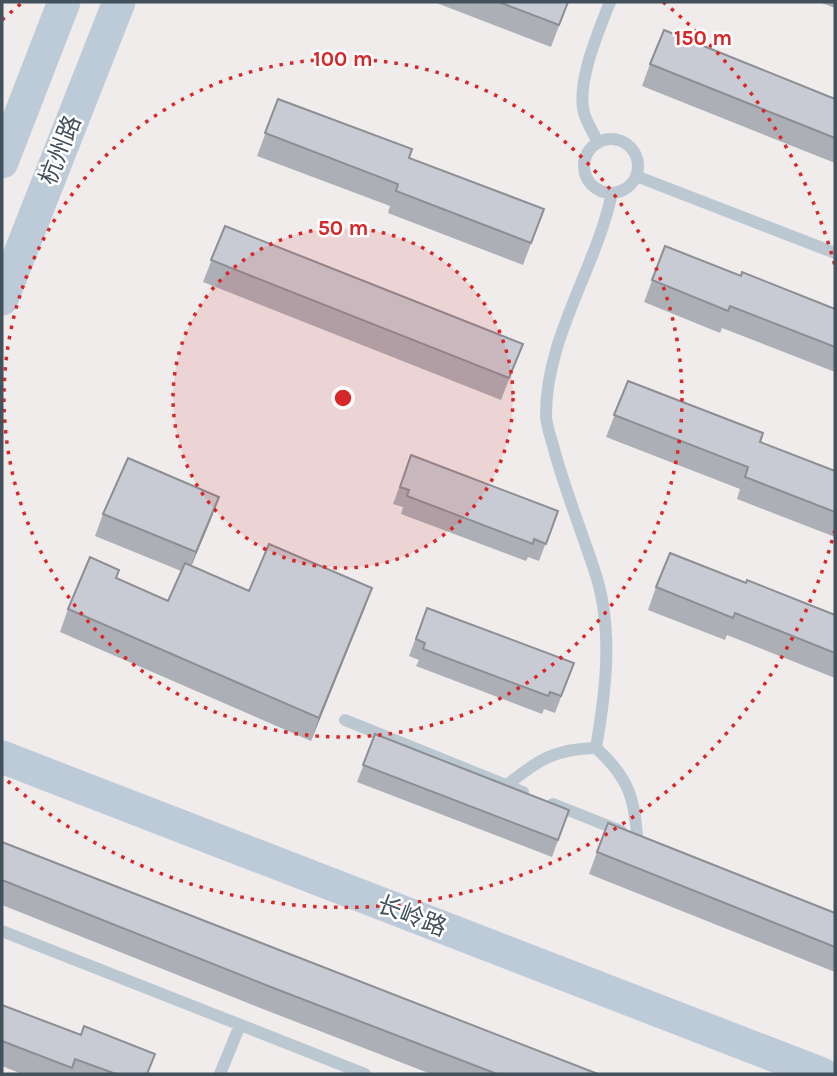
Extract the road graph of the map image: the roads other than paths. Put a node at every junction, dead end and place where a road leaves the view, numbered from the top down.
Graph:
1 (64, 2) edge
2 (119, 2) edge
3 (610, 2) edge
4 (598, 143) junction
5 (2, 162) edge
6 (636, 176) junction
7 (612, 193) junction
8 (835, 253) edge
9 (2, 299) edge
10 (345, 720) dead end
11 (596, 748) junction
12 (2, 757) edge
13 (507, 785) junction
14 (2, 931) edge
15 (240, 1025) junction
16 (220, 1074) edge
17 (365, 1074) edge
18 (822, 1074) edge

1 - 5 street, 杭州路
2 - 9 street, 杭州路
3 - 4 lane
4 - 6 lane
4 - 7 lane
6 - 7 lane
6 - 8 lane
7 - 11 lane
10 - 13 lane
11 - 13 lane
11 - 13 lane
12 - 18 street, 长岭路
14 - 15 lane
15 - 16 lane
15 - 17 lane

